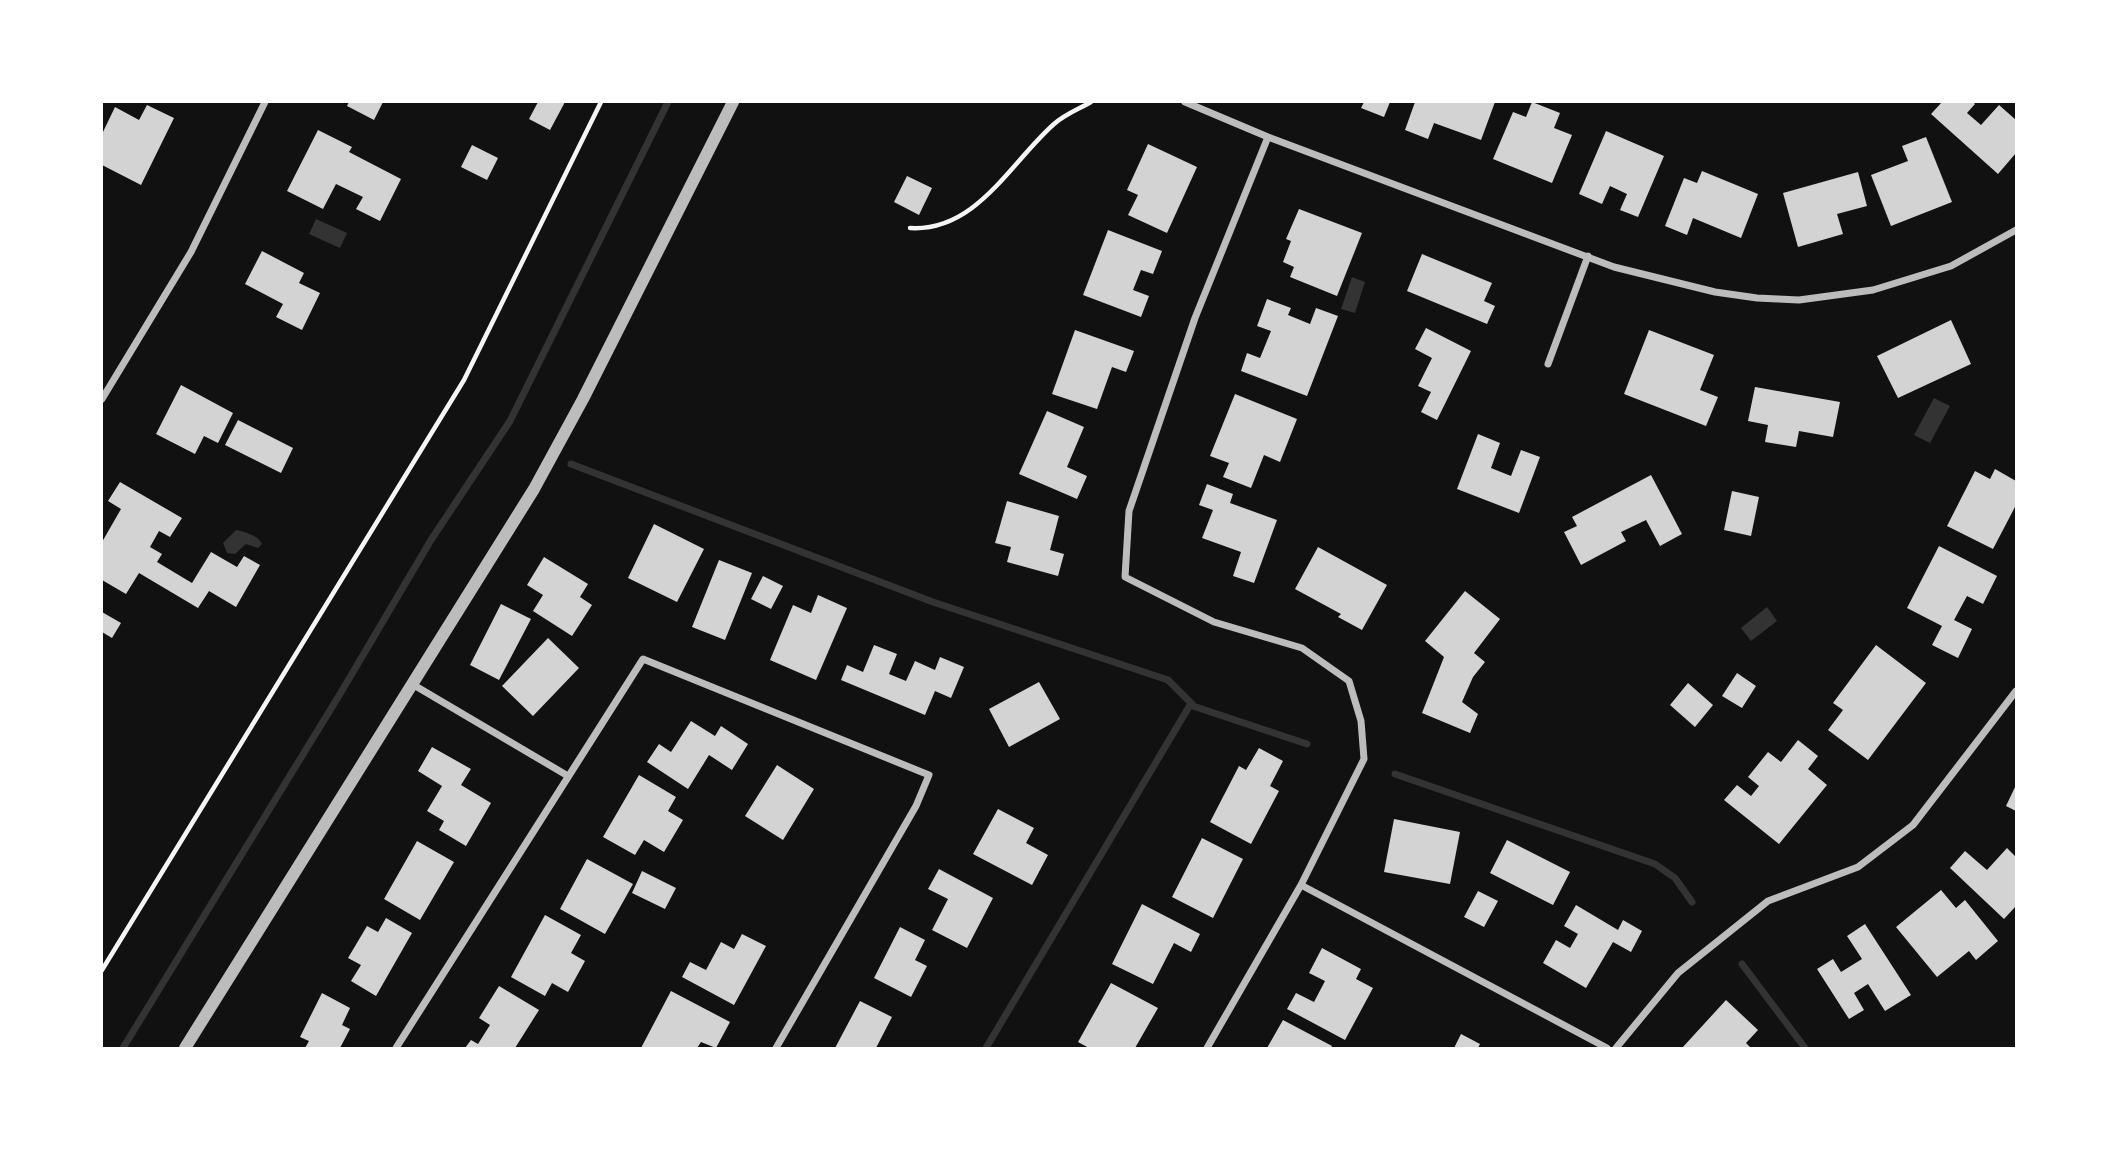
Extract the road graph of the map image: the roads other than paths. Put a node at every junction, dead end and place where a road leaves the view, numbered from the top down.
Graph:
1 (265, 102) edge
2 (733, 102) edge
3 (1185, 102) edge
4 (1268, 137) junction
5 (2017, 230) edge
6 (1588, 256) junction
7 (1548, 364) dead end
8 (102, 399) edge
9 (412, 684) junction
10 (2017, 691) edge
11 (568, 776) junction
12 (1301, 885) junction
13 (185, 1048) edge
14 (396, 1048) edge
15 (776, 1048) edge
16 (1207, 1048) edge
17 (1607, 1048) edge
18 (1616, 1048) edge

1 - 8 street
2 - 9 street
3 - 4 street
4 - 6 street
4 - 12 street
5 - 6 street
6 - 7 street
9 - 11 street
9 - 13 street
10 - 18 street
11 - 14 street
11 - 15 street
12 - 16 street
12 - 17 street

